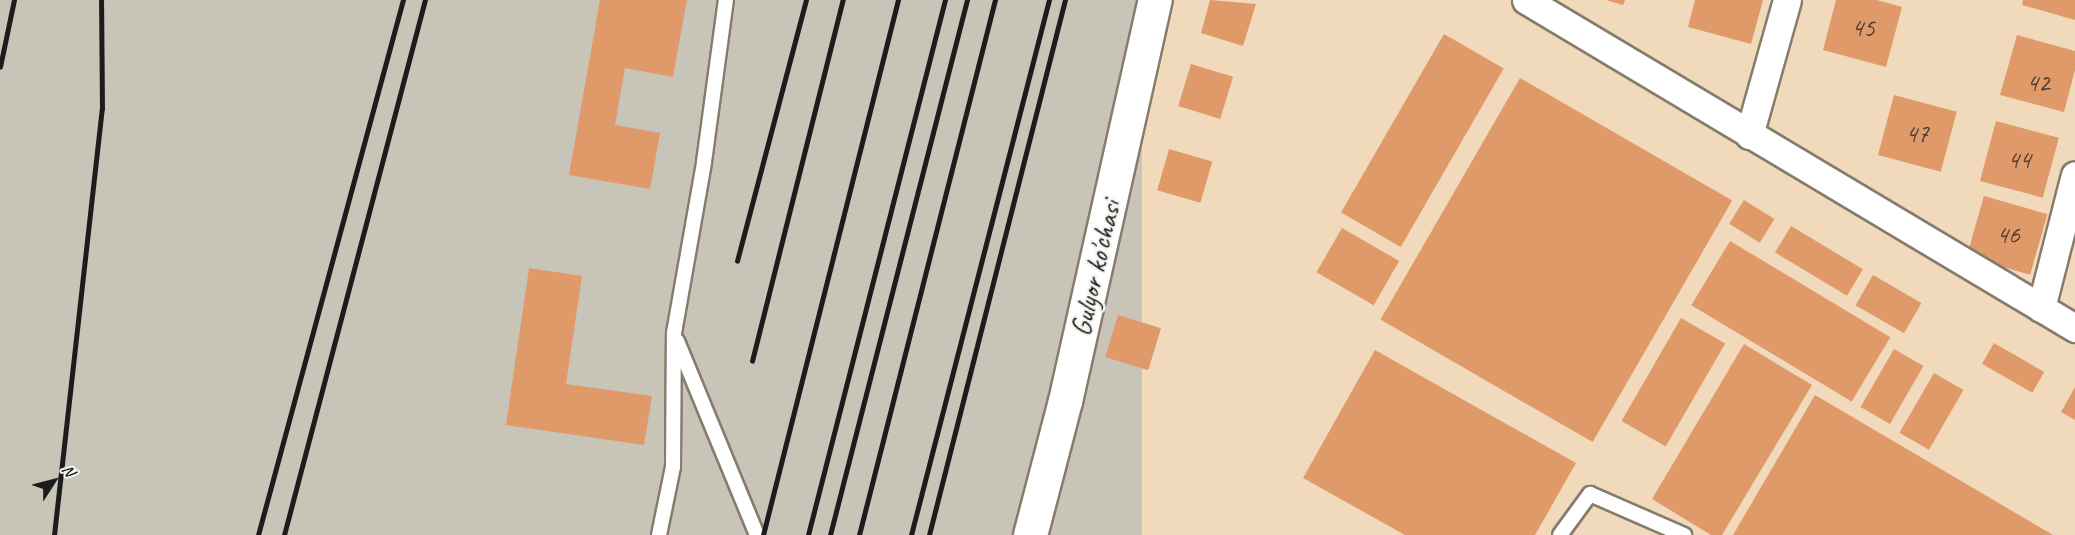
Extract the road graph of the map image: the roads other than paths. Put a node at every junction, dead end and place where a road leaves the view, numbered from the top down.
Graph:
1 (726, 0) edge
2 (1155, 0) edge
3 (1527, 0) edge
4 (1787, 0) edge
5 (1749, 135) junction
6 (2075, 175) edge
7 (2041, 308) junction
8 (2075, 328) edge
9 (674, 333) junction
10 (659, 535) edge
11 (757, 535) edge
12 (1030, 535) edge
13 (1560, 535) edge
14 (1684, 535) edge

1 - 9 lane
2 - 12 street, Gulyor ko'chasi
3 - 5 street
4 - 5 street
5 - 7 street
6 - 7 street
7 - 8 street
9 - 10 lane
9 - 11 lane
13 - 14 lane

